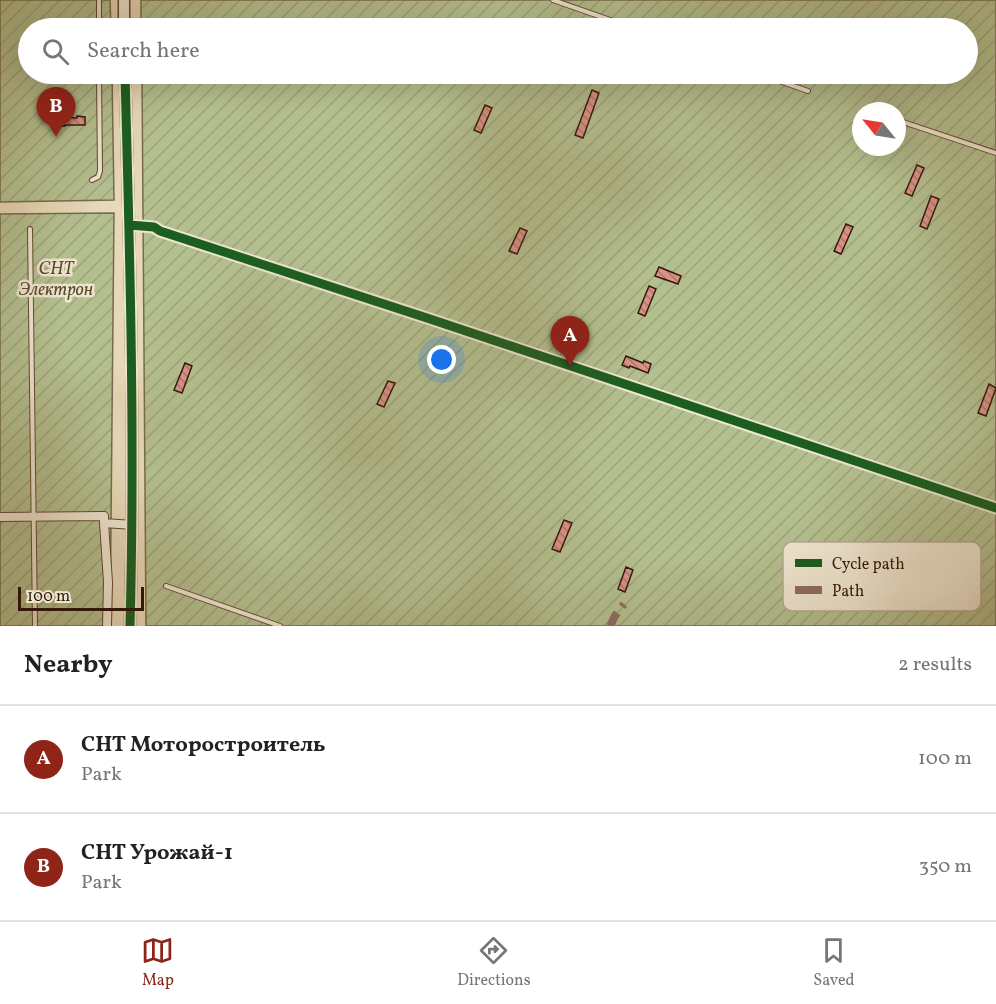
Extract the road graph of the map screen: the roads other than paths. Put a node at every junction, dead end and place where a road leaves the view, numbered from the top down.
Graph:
1 (99, 0) edge
2 (124, 0) edge
3 (553, 0) edge
4 (99, 18) edge
5 (124, 18) edge
6 (604, 18) edge
7 (99, 84) edge
8 (125, 84) edge
9 (788, 84) edge
10 (808, 91) dead end
11 (906, 123) edge
12 (996, 153) edge
13 (92, 180) dead end
14 (129, 225) junction
15 (30, 229) dead end
16 (996, 508) edge
17 (0, 517) edge
18 (33, 517) junction
19 (104, 523) junction
20 (133, 525) junction
21 (166, 586) dead end
22 (34, 626) edge
23 (107, 626) edge
24 (130, 626) edge
25 (280, 626) edge

1 - 4 lane
2 - 5 street
3 - 6 lane
7 - 13 lane
8 - 14 street
9 - 10 lane
11 - 12 lane
14 - 16 street
14 - 20 street
15 - 18 lane
17 - 18 street
18 - 19 street
18 - 22 lane
19 - 20 street
19 - 23 street
20 - 24 street
21 - 25 lane

